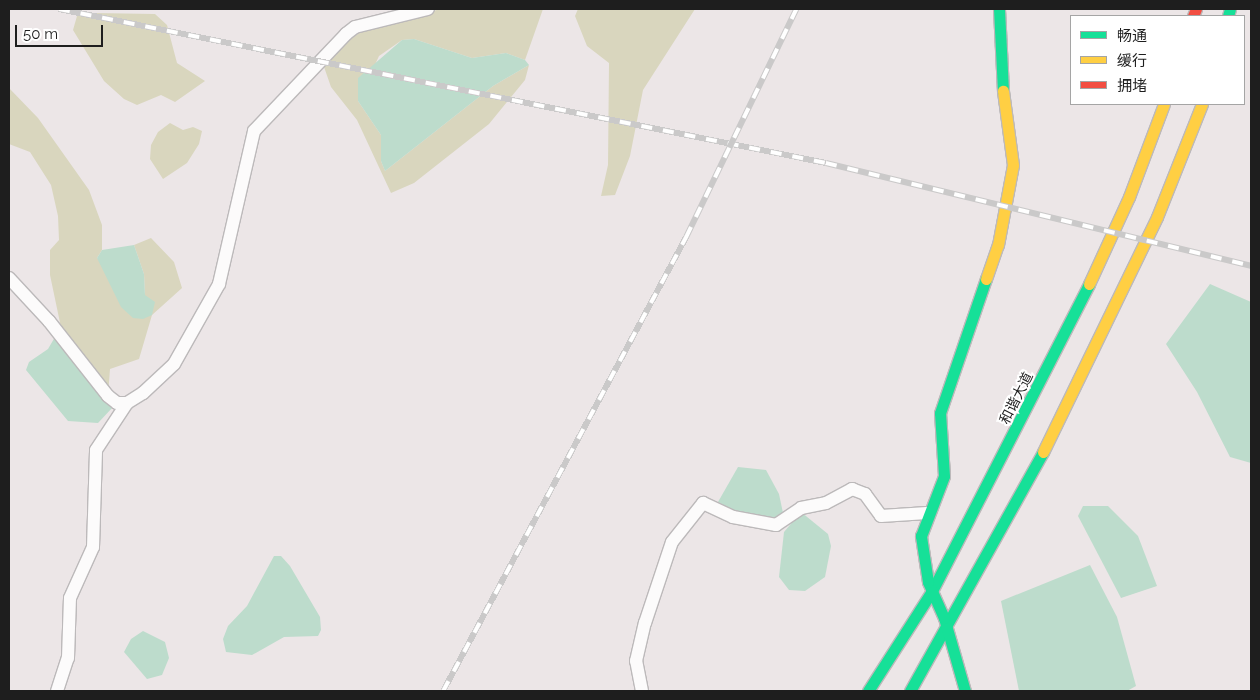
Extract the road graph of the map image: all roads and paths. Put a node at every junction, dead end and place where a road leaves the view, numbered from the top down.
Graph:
1 (428, 9) edge
2 (999, 9) edge
3 (1164, 105) edge
4 (1202, 105) edge
5 (9, 278) edge
6 (126, 403) junction
7 (927, 513) junction
8 (932, 591) junction
9 (57, 691) edge
10 (642, 691) edge
11 (868, 691) edge
12 (910, 691) edge
13 (965, 691) edge

1 - 6 street
2 - 7 main road
3 - 8 main road, 和谐大道
4 - 12 main road
5 - 6 street
6 - 9 street
7 - 8 main road
7 - 10 street
8 - 11 main road, 和谐大道
8 - 13 main road

